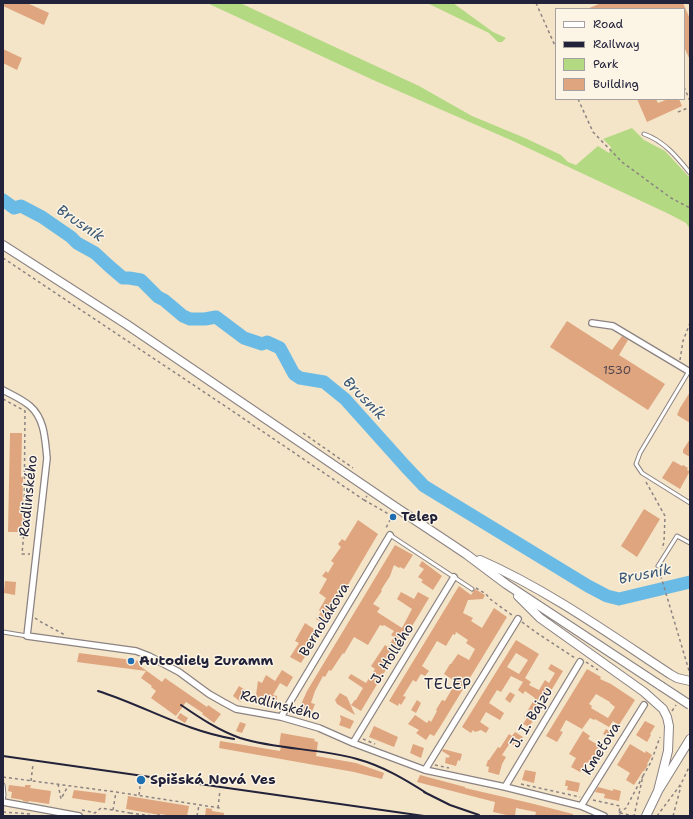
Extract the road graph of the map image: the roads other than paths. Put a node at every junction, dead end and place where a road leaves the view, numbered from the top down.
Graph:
1 (644, 134) dead end
2 (690, 173) edge
3 (3, 245) edge
4 (592, 323) dead end
5 (690, 372) edge
6 (3, 390) edge
7 (690, 503) edge
8 (390, 535) joint
9 (690, 543) edge
10 (466, 554) junction
11 (658, 566) road end
12 (454, 577) junction
13 (506, 584) junction
14 (472, 589) road end
15 (518, 619) road end
16 (3, 632) edge
17 (27, 636) junction
18 (580, 662) road end
19 (690, 681) edge
20 (644, 705) dead end
21 (690, 706) edge
22 (281, 717) junction
23 (690, 739) edge
24 (353, 743) junction
25 (425, 770) junction
26 (3, 785) edge
27 (505, 787) junction
28 (658, 791) junction
29 (3, 802) edge
30 (581, 806) junction
31 (67, 815) edge
32 (79, 816) edge
33 (604, 816) edge
34 (646, 816) edge

1 - 2 lane
3 - 10 main road
4 - 5 street
5 - 7 lane
6 - 17 street, Radlinského
8 - 12 lane
8 - 22 street, Bernolákova
9 - 11 lane
10 - 13 main road
10 - 19 main road
12 - 14 lane
12 - 24 street, J. Hollého
13 - 21 main road, bridge
13 - 28 main road
15 - 25 street
16 - 17 lane
17 - 22 street, Radlinského
18 - 27 street, J. I. Bajzu
20 - 30 street, Kmeťova
22 - 24 street, Radlinského
23 - 28 main road
24 - 25 street, Radlinského
25 - 27 street, Radlinského
26 - 29 lane
27 - 30 street, Radlinského
28 - 34 main road
29 - 31 street
30 - 33 street, Radlinského
31 - 32 street

